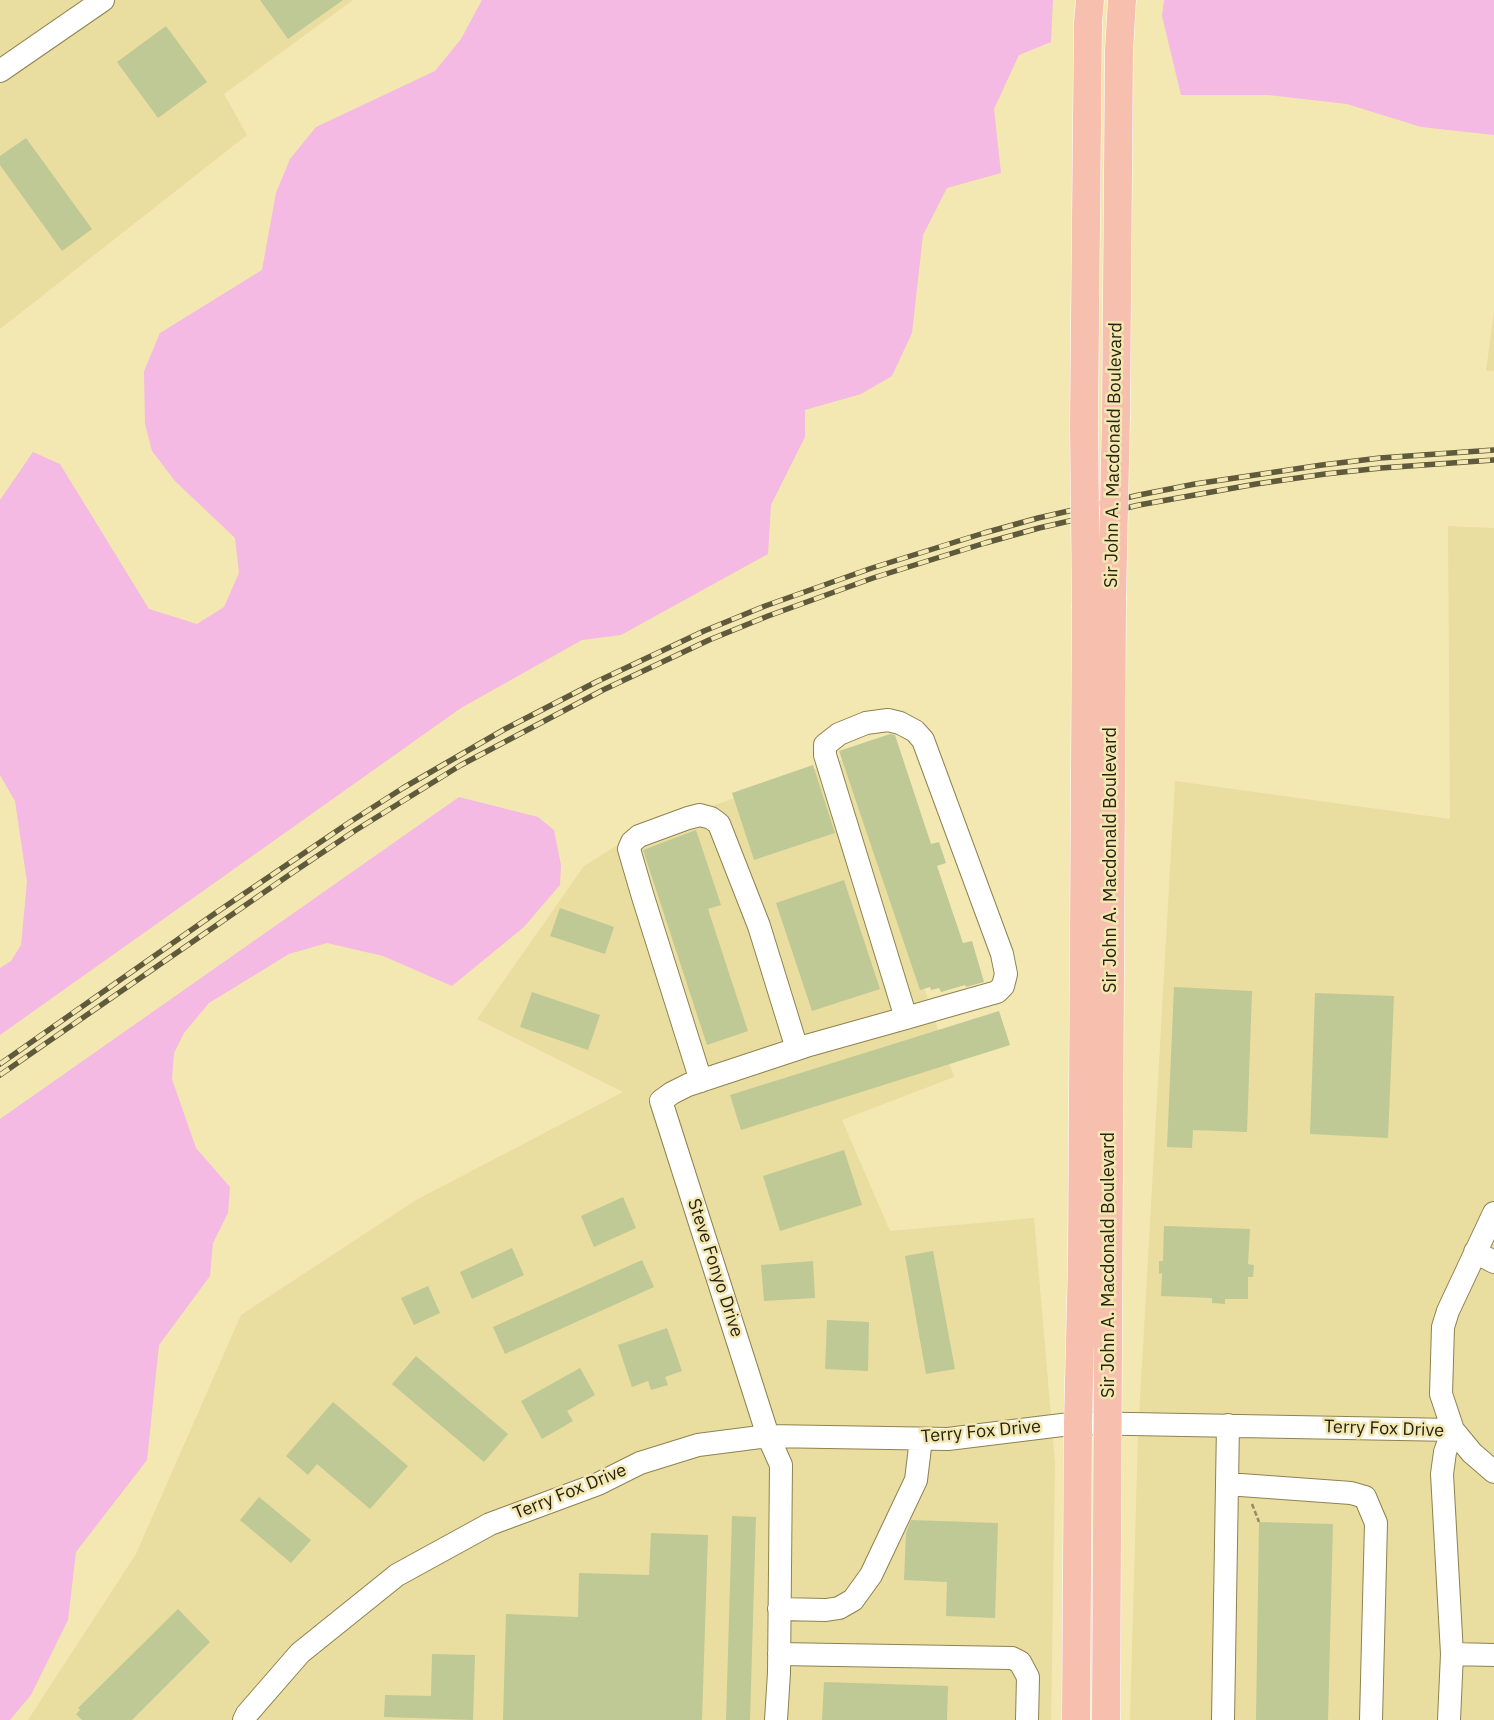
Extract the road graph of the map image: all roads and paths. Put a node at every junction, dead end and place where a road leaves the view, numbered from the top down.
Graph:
1 (103, 0) edge
2 (1090, 0) edge
3 (1122, 0) edge
4 (0, 71) edge
5 (906, 1018) junction
6 (797, 1049) junction
7 (701, 1081) junction
8 (1494, 1213) edge
9 (1485, 1257) edge
10 (1078, 1423) junction
11 (1108, 1423) junction
12 (1228, 1425) junction
13 (1453, 1430) junction
14 (768, 1436) junction
15 (920, 1439) junction
16 (1494, 1472) edge
17 (1227, 1484) junction
18 (1251, 1500) dead end
19 (1259, 1522) dead end
20 (780, 1608) junction
21 (779, 1654) junction
22 (1452, 1654) junction
23 (1494, 1655) edge
24 (244, 1720) edge
25 (776, 1720) edge
26 (1027, 1720) edge
27 (1076, 1720) edge
28 (1106, 1720) edge
29 (1222, 1720) edge
30 (1370, 1720) edge
31 (1449, 1720) edge

1 - 4 street
2 - 10 main road, Sir John A. Macdonald Boulevard, bridge
3 - 11 main road, Sir John A. Macdonald Boulevard, bridge
5 - 5 street
5 - 6 street
6 - 7 street
6 - 7 street
7 - 14 street, Steve Fonyo Drive
8 - 9 street
9 - 13 street
10 - 11 street, Terry Fox Drive
10 - 15 street, Terry Fox Drive
10 - 27 main road, Sir John A. Macdonald Boulevard
11 - 12 street, Terry Fox Drive
11 - 28 main road, Sir John A. Macdonald Boulevard
12 - 13 street, Terry Fox Drive
12 - 17 street
13 - 16 street
13 - 22 street, Terry Fox Drive
14 - 15 street, Terry Fox Drive
14 - 20 street, Steve Fonyo Drive
14 - 24 street, Terry Fox Drive
15 - 20 street
17 - 29 street
17 - 30 street
18 - 19 path
20 - 21 street, Steve Fonyo Drive
21 - 25 street, Steve Fonyo Drive
21 - 26 street
22 - 23 street
22 - 31 street, Terry Fox Drive

